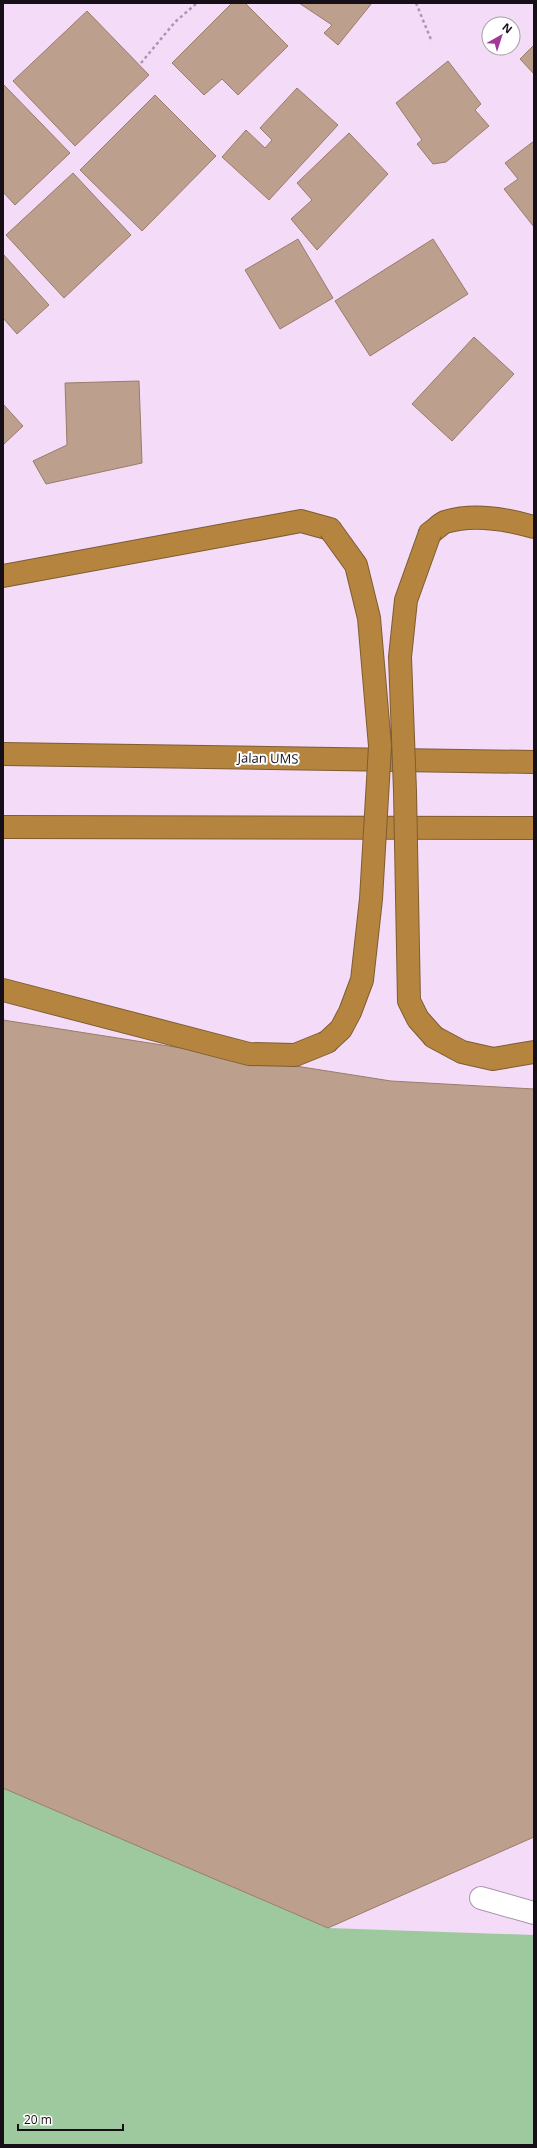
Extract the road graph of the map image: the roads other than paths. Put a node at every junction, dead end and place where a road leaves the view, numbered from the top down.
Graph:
1 (534, 527) edge
2 (3, 576) edge
3 (3, 754) edge
4 (534, 762) edge
5 (3, 827) edge
6 (534, 828) edge
7 (3, 990) edge
8 (534, 1052) edge
9 (481, 1898) dead end
10 (534, 1913) edge

1 - 8 highway, bridge
2 - 7 highway, bridge
3 - 4 highway, Jalan UMS
5 - 6 highway
9 - 10 street

